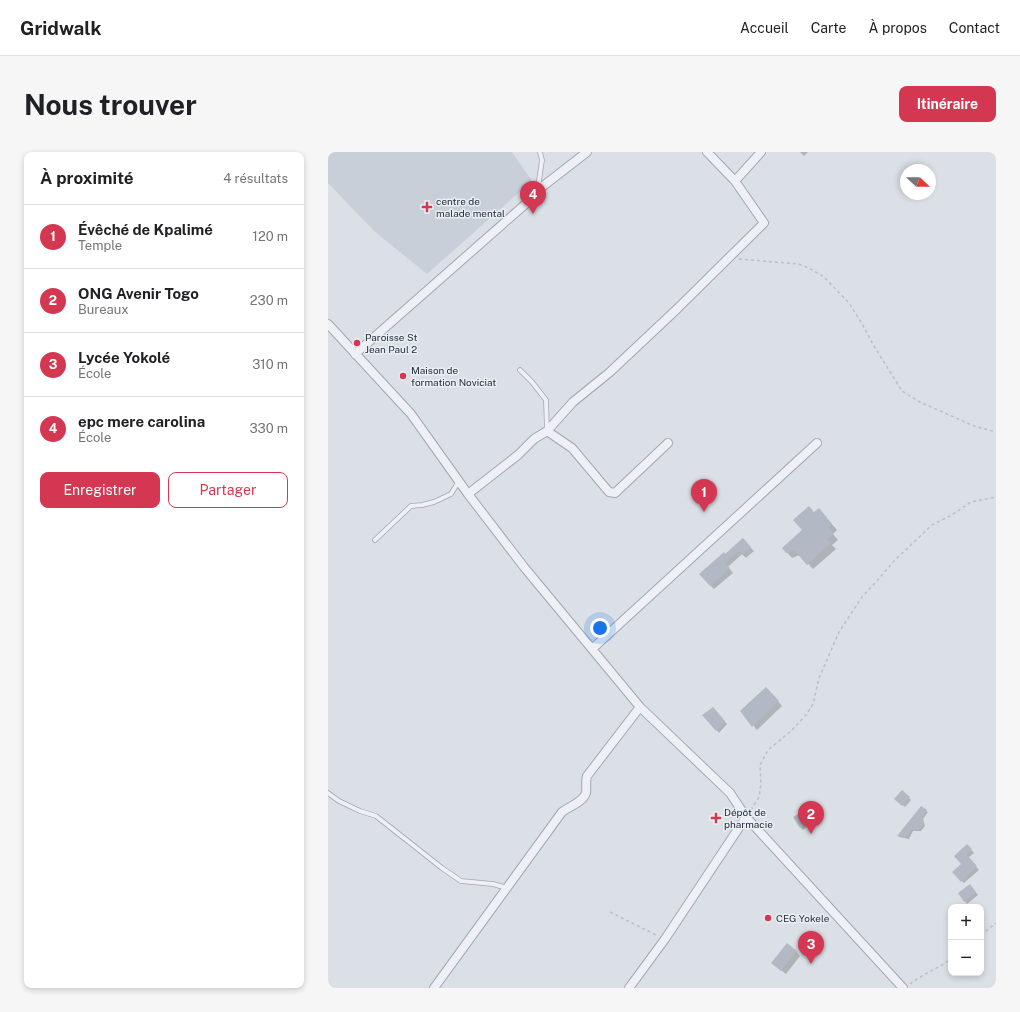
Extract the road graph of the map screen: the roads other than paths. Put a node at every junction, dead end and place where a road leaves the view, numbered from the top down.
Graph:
1 (540, 152) edge
2 (587, 152) edge
3 (707, 152) edge
4 (761, 152) edge
5 (735, 181) junction
6 (538, 190) junction
7 (328, 324) edge
8 (355, 354) junction
9 (520, 370) dead end
10 (547, 431) junction
11 (668, 443) dead end
12 (817, 443) dead end
13 (459, 481) junction
14 (468, 494) junction
15 (375, 540) dead end
16 (592, 649) junction
17 (640, 707) junction
18 (328, 793) edge
19 (746, 817) junction
20 (507, 888) junction
21 (434, 988) edge
22 (629, 988) edge
23 (904, 988) edge

1 - 6 lane
2 - 6 street
3 - 5 street
4 - 5 street
5 - 10 street
6 - 8 street
7 - 8 street
8 - 13 street
9 - 10 lane
10 - 11 street
10 - 14 street
12 - 16 street
13 - 14 street
13 - 15 lane
14 - 16 street
16 - 17 street
17 - 19 street
17 - 20 street
18 - 20 lane
19 - 22 street
19 - 23 street
20 - 21 street

